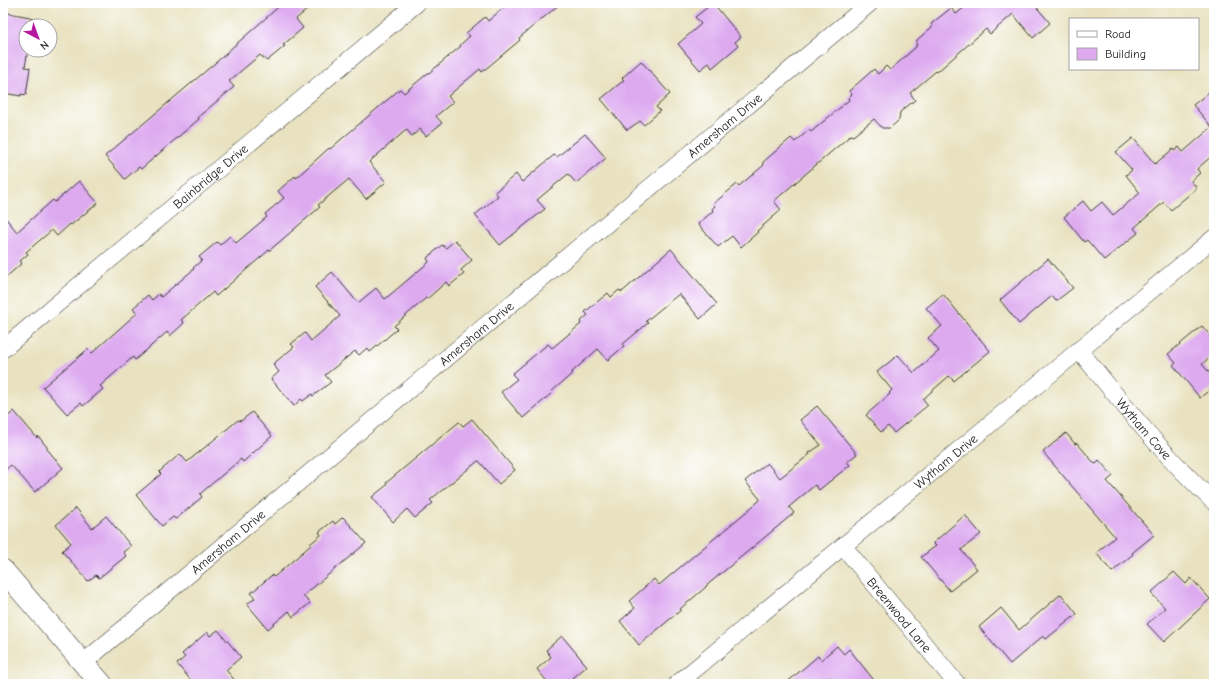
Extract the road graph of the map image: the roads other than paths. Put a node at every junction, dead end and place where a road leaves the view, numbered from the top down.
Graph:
1 (417, 3) edge
2 (870, 3) edge
3 (1214, 238) edge
4 (3, 349) edge
5 (1078, 350) junction
6 (1214, 502) edge
7 (843, 546) junction
8 (3, 570) edge
9 (83, 663) junction
10 (102, 684) edge
11 (677, 684) edge
12 (957, 684) edge

1 - 4 street, Bainbridge Drive
2 - 9 street, Amersham Drive
3 - 5 street, Wytham Drive
5 - 6 street, Wytham Cove
5 - 7 street, Wytham Drive
7 - 11 street, Wytham Drive
7 - 12 street, Breenwood Lane
8 - 9 street
9 - 10 street

